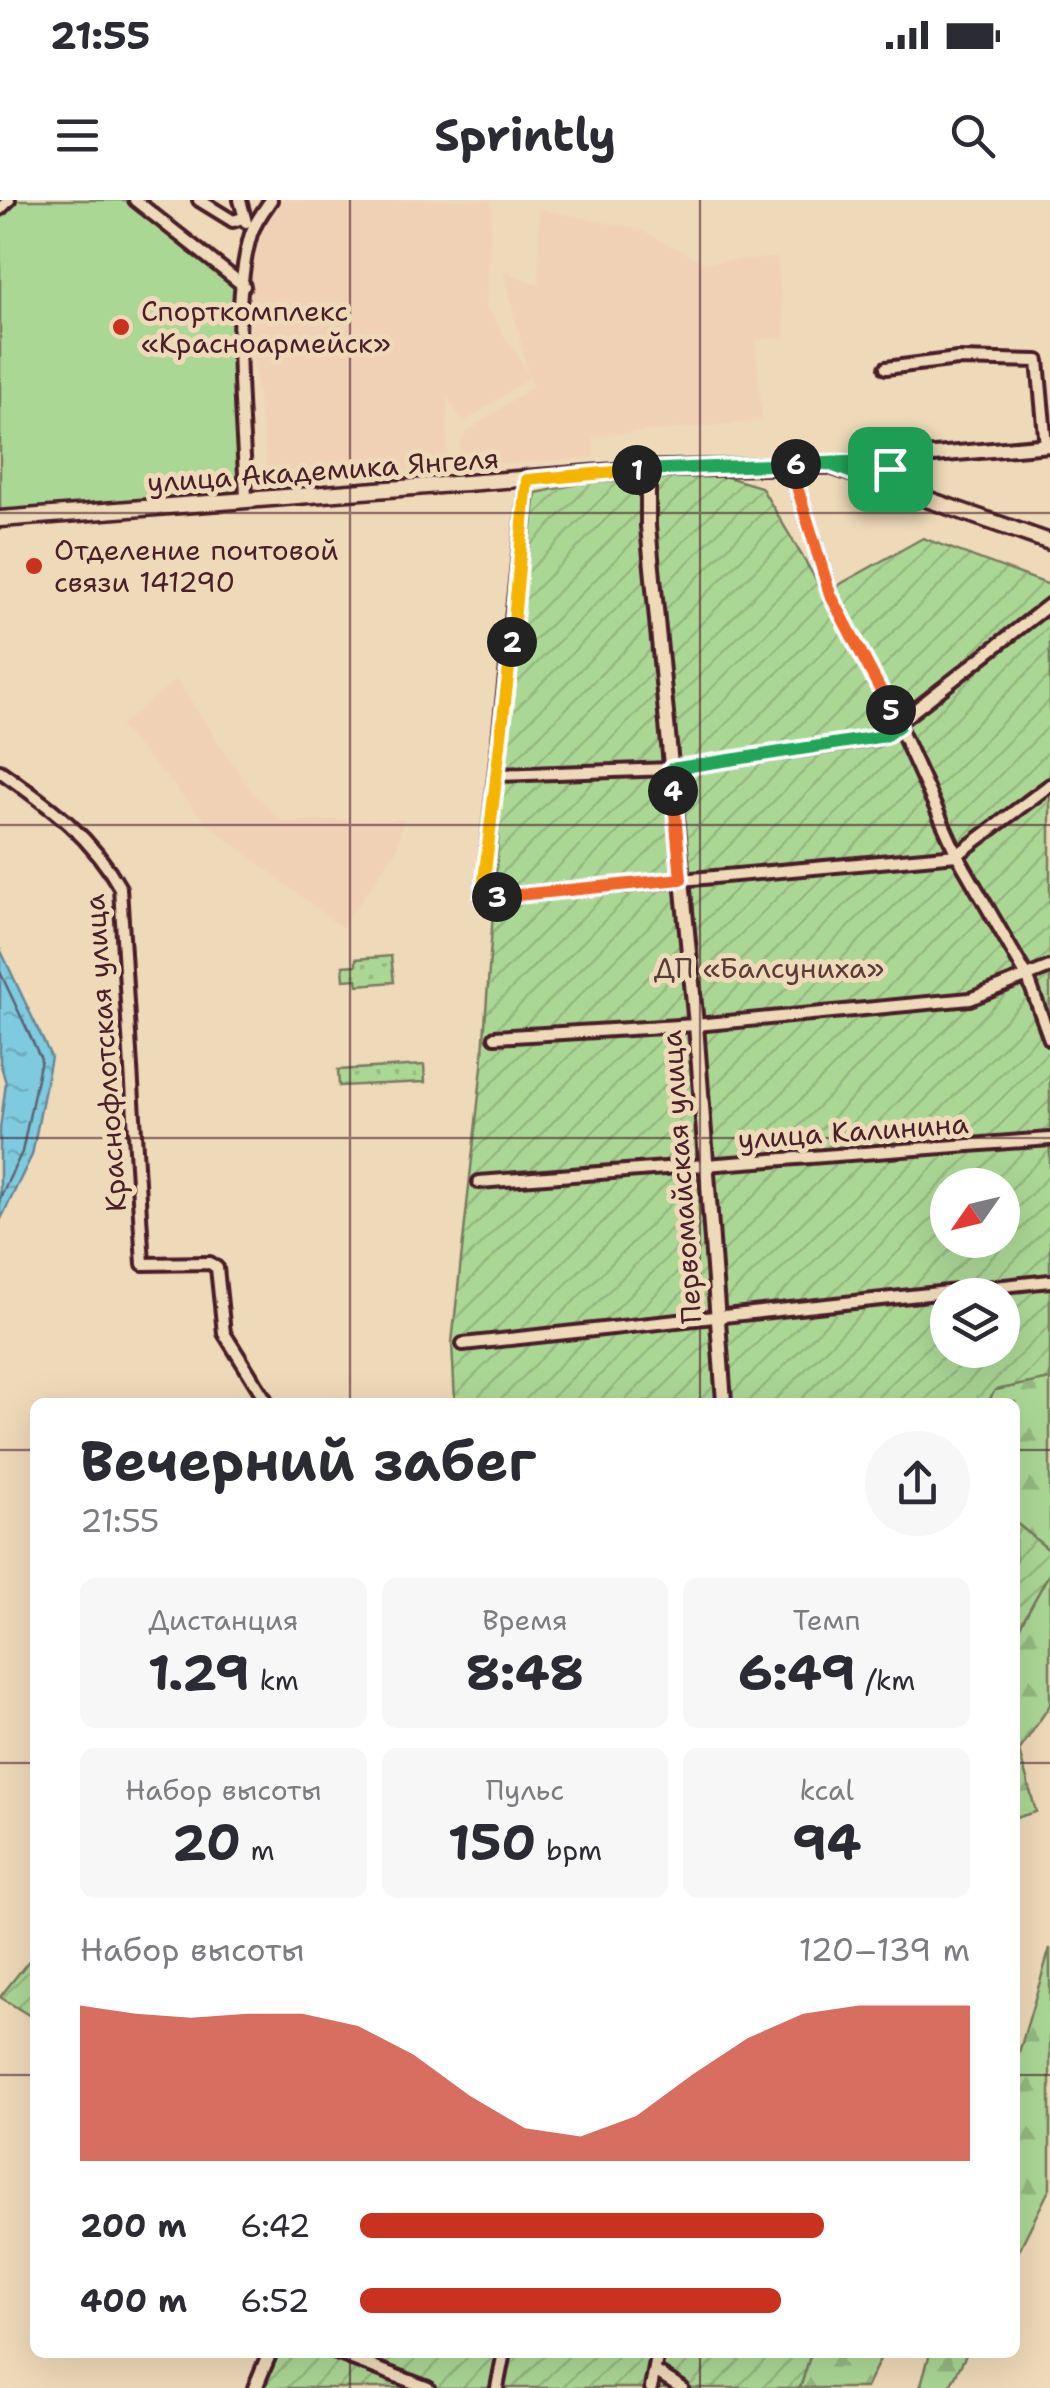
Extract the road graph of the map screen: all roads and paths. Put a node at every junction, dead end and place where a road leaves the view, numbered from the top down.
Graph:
1 (9, 200) edge
2 (136, 200) edge
3 (198, 200) edge
4 (240, 200) edge
5 (271, 200) edge
6 (0, 209) edge
7 (244, 218) junction
8 (251, 232) junction
9 (244, 286) junction
10 (886, 368) dead end
11 (1048, 446) edge
12 (898, 460) junction
13 (790, 464) junction
14 (828, 464) junction
15 (648, 469) junction
16 (527, 480) junction
17 (897, 490) junction
18 (246, 500) junction
19 (0, 519) edge
20 (1050, 542) edge
21 (1050, 604) edge
22 (899, 726) junction
23 (671, 769) junction
24 (0, 772) edge
25 (498, 776) junction
26 (1050, 784) edge
27 (957, 854) junction
28 (681, 879) junction
29 (1050, 967) edge
30 (1028, 978) junction
31 (696, 1025) junction
32 (496, 1036) dead end
33 (1050, 1039) edge
34 (1050, 1139) edge
35 (704, 1165) junction
36 (479, 1182) dead end
37 (1050, 1281) edge
38 (715, 1317) junction
39 (463, 1344) dead end
40 (265, 1398) edge
41 (724, 1398) edge
42 (268, 2358) edge
43 (350, 2358) edge
44 (503, 2358) edge
45 (657, 2358) edge
46 (655, 2371) junction
47 (255, 2388) edge
48 (428, 2388) edge
49 (496, 2388) edge
50 (651, 2388) edge
51 (682, 2388) edge

1 - 6 street
2 - 9 street
3 - 7 street
4 - 7 street
5 - 8 street
7 - 8 street
8 - 9 street
9 - 18 street
10 - 11 street
11 - 12 street
12 - 14 street
12 - 17 street
13 - 14 main road, улица Академика Янгеля
13 - 15 main road, улица Академика Янгеля
13 - 22 street
14 - 17 main road
15 - 16 main road, улица Академика Янгеля
15 - 23 street, Первомайская улица
16 - 18 main road, улица Академика Янгеля
16 - 25 street
17 - 20 main road
18 - 19 main road, улица Академика Янгеля
21 - 22 street
22 - 23 street
22 - 27 street
23 - 25 street
23 - 28 street, Первомайская улица
24 - 40 street, Краснофлотская улица
25 - 28 street
26 - 27 street
27 - 28 street
27 - 30 street
28 - 31 street, Первомайская улица
29 - 30 street
30 - 31 street
30 - 33 street
31 - 32 street
31 - 35 street, Первомайская улица
34 - 35 street, улица Калинина
35 - 36 street, улица Калинина
35 - 38 street, Первомайская улица
37 - 38 street
38 - 39 street
38 - 41 street, Первомайская улица
42 - 47 street
43 - 48 street
44 - 49 street
45 - 46 street
46 - 50 street
46 - 51 street

